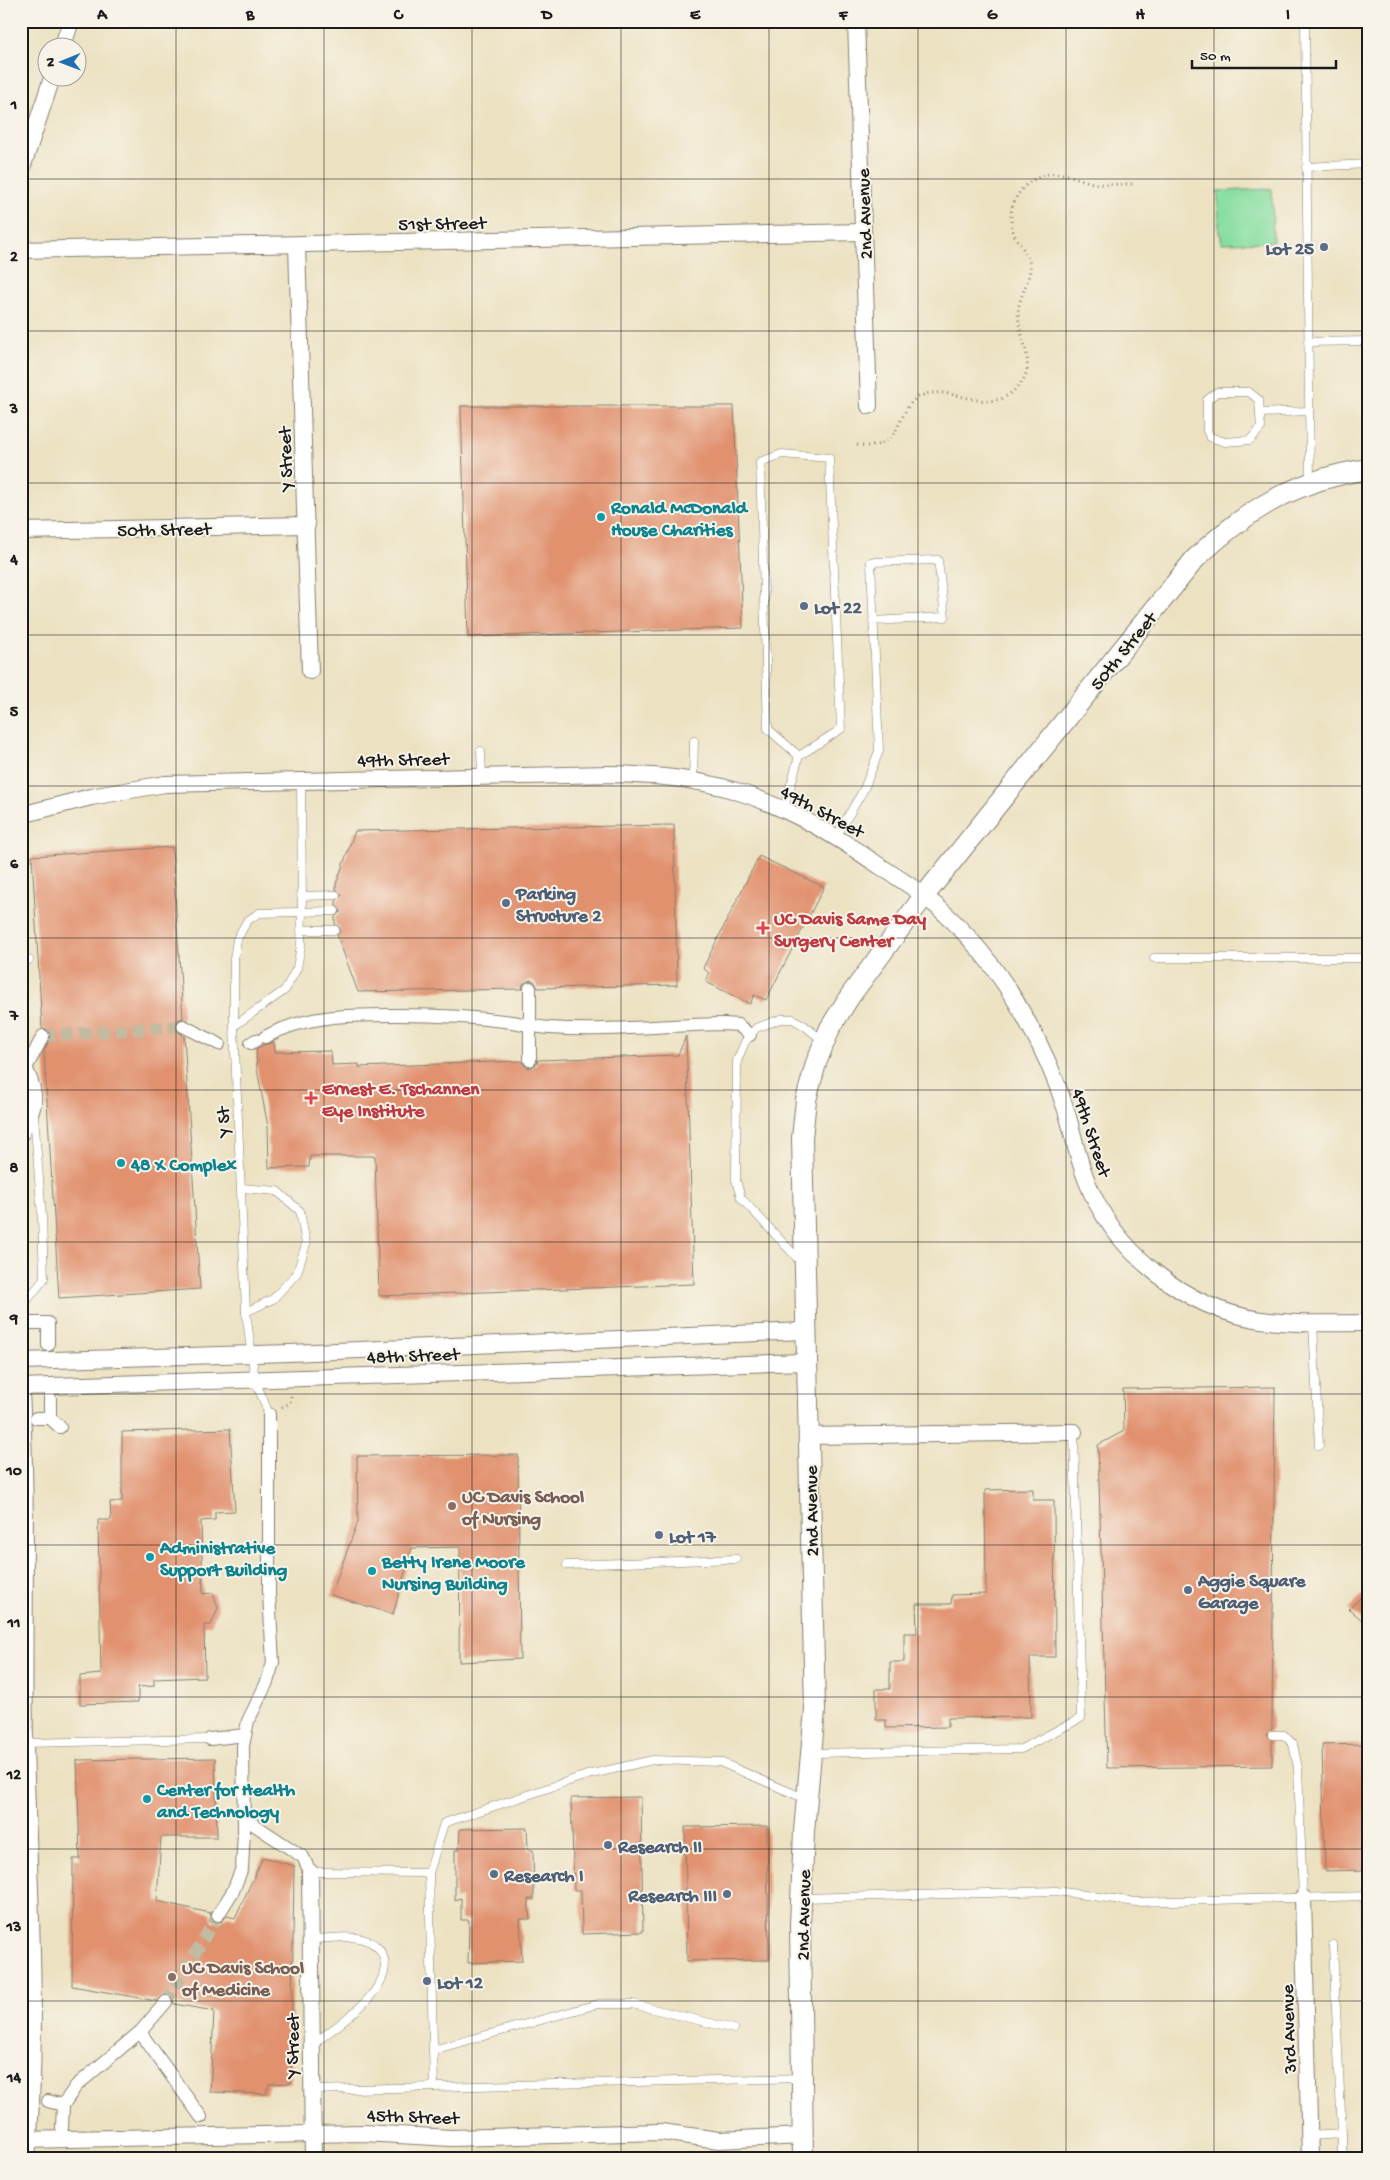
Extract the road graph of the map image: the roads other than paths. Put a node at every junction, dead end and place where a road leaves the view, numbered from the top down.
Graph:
1 (70, 21) edge
2 (856, 21) edge
3 (1305, 21) edge
4 (65, 38) edge
5 (49, 88) edge
6 (1369, 164) edge
7 (1306, 167) junction
8 (21, 171) edge
9 (863, 232) junction
10 (297, 245) junction
11 (21, 250) edge
12 (1369, 341) edge
13 (1308, 342) junction
14 (870, 406) dead end
15 (1309, 411) junction
16 (1261, 413) junction
17 (1369, 469) edge
18 (1310, 482) junction
19 (307, 525) junction
20 (21, 531) edge
21 (873, 621) junction
22 (310, 671) dead end
23 (694, 741) dead end
24 (482, 751) dead end
25 (799, 756) junction
26 (482, 776) junction
27 (301, 780) junction
28 (693, 781) junction
29 (784, 809) junction
30 (21, 815) edge
31 (836, 837) junction
32 (336, 895) dead end
33 (301, 896) junction
34 (924, 896) junction
35 (335, 911) dead end
36 (302, 912) junction
37 (301, 930) junction
38 (335, 930) dead end
39 (1154, 958) dead end
40 (1369, 958) edge
41 (530, 988) dead end
42 (531, 1025) junction
43 (183, 1026) tunnel mouth
44 (234, 1026) junction
45 (750, 1035) junction
46 (43, 1036) dead end
47 (257, 1040) dead end
48 (824, 1042) junction
49 (219, 1044) dead end
50 (530, 1060) dead end
51 (23, 1069) edge
52 (33, 1110) junction
53 (21, 1133) edge
54 (242, 1188) junction
55 (804, 1266) junction
56 (21, 1308) edge
57 (246, 1312) junction
58 (1369, 1322) edge
59 (28, 1323) dead end
60 (1313, 1323) junction
61 (805, 1331) junction
62 (48, 1345) dead end
63 (250, 1354) junction
64 (21, 1361) edge
65 (806, 1362) junction
66 (255, 1380) junction
67 (21, 1387) edge
68 (21, 1392) edge
69 (50, 1398) dead end
70 (269, 1414) joint
71 (36, 1418) dead end
72 (50, 1418) junction
73 (60, 1427) dead end
74 (1074, 1432) joint
75 (808, 1436) junction
76 (1318, 1446) dead end
77 (736, 1559) dead end
78 (567, 1565) dead end
79 (245, 1735) junction
80 (1272, 1735) dead end
81 (210, 1739) joint
82 (23, 1743) edge
83 (812, 1754) junction
84 (808, 1800) junction
85 (244, 1818) junction
86 (310, 1872) junction
87 (428, 1873) junction
88 (1367, 1896) edge
89 (801, 1898) junction
90 (1303, 1898) junction
91 (218, 1915) tunnel mouth
92 (311, 1939) junction
93 (1333, 1945) dead end
94 (166, 2002) tunnel mouth
95 (1369, 2017) edge
96 (734, 2029) dead end
97 (140, 2032) junction
98 (311, 2046) junction
99 (433, 2050) junction
100 (802, 2078) junction
101 (434, 2087) junction
102 (312, 2090) junction
103 (48, 2102) dead end
104 (63, 2105) junction
105 (201, 2117) dead end
106 (62, 2128) dead end
107 (312, 2134) junction
108 (1342, 2134) junction
109 (803, 2136) junction
110 (1310, 2136) junction
111 (25, 2140) edge
112 (27, 2159) edge
113 (312, 2159) edge
114 (803, 2159) edge
115 (1310, 2159) edge
116 (1342, 2159) edge

1 - 4 street
2 - 9 street, 2nd Avenue
3 - 7 lane
5 - 8 street
6 - 7 lane
7 - 13 lane
9 - 10 street, 51st Street
9 - 14 street, 2nd Avenue
10 - 11 street, 51st Street
10 - 19 street, Y Street
12 - 13 lane
13 - 15 lane
15 - 16 lane
15 - 18 lane
16 - 16 lane
17 - 18 street, 50th Street
18 - 34 street, 50th Street
19 - 20 street, 50th Street
19 - 22 street, Y Street
21 - 21 lane
21 - 31 lane
23 - 28 lane
24 - 26 lane
25 - 25 lane
25 - 29 lane
26 - 27 street, 49th Street
26 - 28 street, 49th Street
27 - 30 street, 49th Street
27 - 33 lane
28 - 29 street, 49th Street
29 - 31 street, 49th Street
31 - 34 street, 49th Street
32 - 33 lane
33 - 36 lane
34 - 48 street, 2nd Avenue
34 - 60 street, 49th Street
35 - 36 lane, Y St
36 - 37 lane
36 - 44 lane, Y St
37 - 38 lane
37 - 44 lane
39 - 40 lane
41 - 42 street
42 - 45 street
42 - 47 street
42 - 50 street
43 - 49 street
44 - 54 lane, Y St
45 - 48 lane
45 - 55 lane
46 - 51 street
48 - 55 street, 2nd Avenue
51 - 52 street
52 - 53 street
52 - 56 lane
54 - 57 lane, Y St
54 - 57 lane
55 - 61 street, 2nd Avenue
57 - 63 lane, Y St
58 - 60 street, 49th Street
59 - 62 street
60 - 76 lane
61 - 63 street, 48th Street
61 - 65 street, 2nd Avenue
63 - 64 street, 48th Street
63 - 66 lane, Y St
65 - 66 street, 48th Street
65 - 75 street, 2nd Avenue
66 - 67 street, 48th Street
66 - 70 lane, Y St
68 - 82 street
69 - 72 street
70 - 79 street
71 - 72 street
72 - 73 street
74 - 75 street
74 - 83 lane
75 - 83 street, 2nd Avenue
77 - 78 lane
79 - 81 street
79 - 85 street
80 - 90 lane
81 - 82 lane
82 - 111 street
83 - 84 street, 2nd Avenue
84 - 87 lane
84 - 89 street, 2nd Avenue
85 - 86 street
85 - 91 street
86 - 87 lane
86 - 92 street, Y Street
87 - 99 lane
88 - 90 lane
88 - 95 lane
89 - 90 lane
89 - 100 street, 2nd Avenue
90 - 110 street, 3rd Avenue
92 - 98 street, Y Street
92 - 98 lane
93 - 108 lane
94 - 97 street
96 - 99 lane
97 - 104 street
97 - 105 street
98 - 102 street, Y Street
99 - 101 lane
100 - 101 lane
100 - 109 street, 2nd Avenue
101 - 102 lane
102 - 107 street, Y Street
103 - 104 street
104 - 106 street
107 - 109 street, 45th Street
107 - 111 street, 45th Street
107 - 113 street, Y Street
108 - 110 lane
108 - 116 lane
109 - 114 street, 2nd Avenue
110 - 115 street, 3rd Avenue
111 - 112 street

